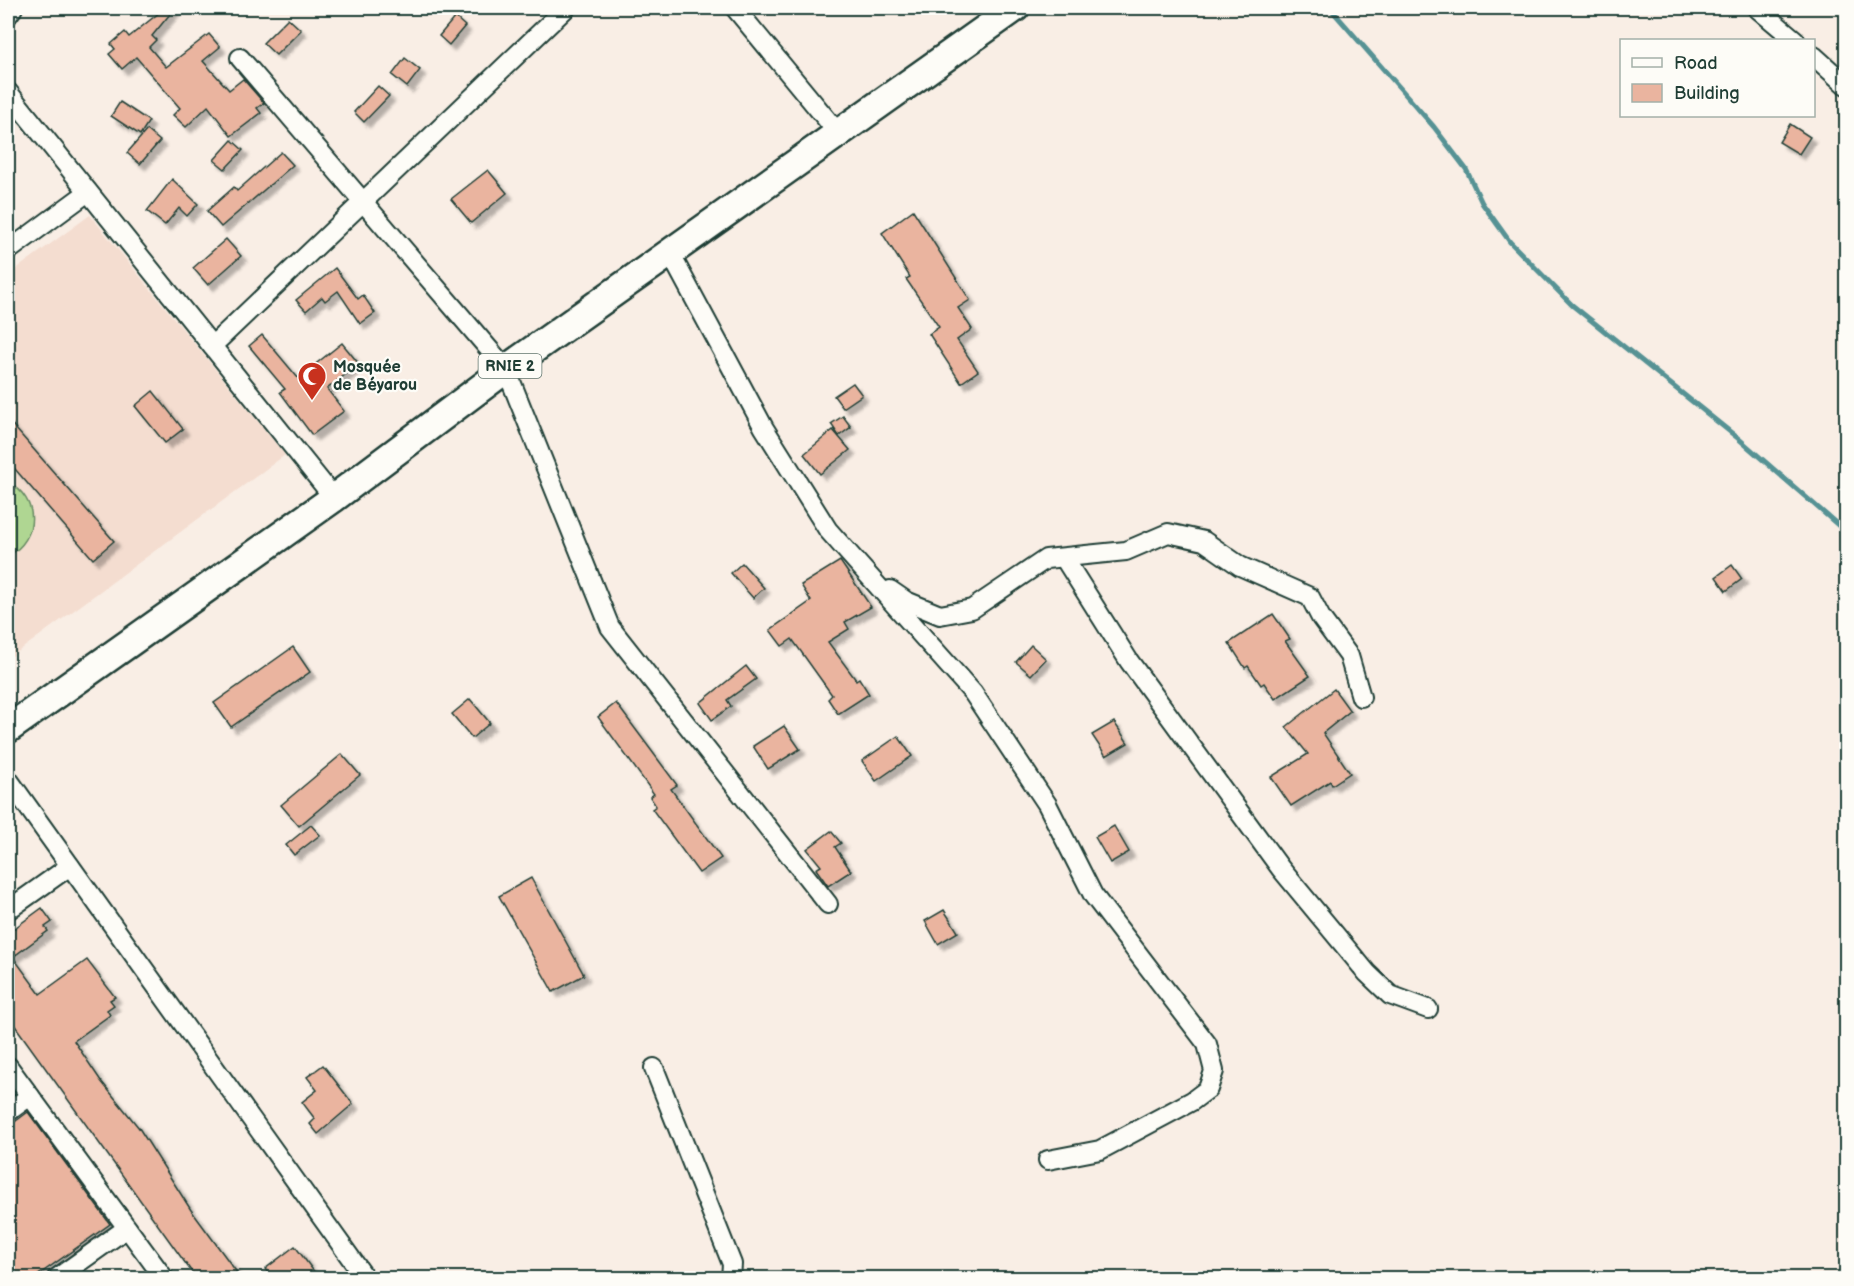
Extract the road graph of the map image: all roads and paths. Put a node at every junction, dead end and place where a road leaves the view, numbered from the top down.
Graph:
1 (13, 8) edge
2 (566, 8) edge
3 (735, 8) edge
4 (1016, 8) edge
5 (1757, 8) edge
6 (8, 15) edge
7 (1795, 39) edge
8 (1815, 57) edge
9 (240, 58) dead end
10 (1846, 85) edge
11 (8, 92) edge
12 (838, 133) junction
13 (88, 192) junction
14 (363, 202) junction
15 (8, 251) edge
16 (670, 253) junction
17 (212, 346) junction
18 (506, 369) junction
19 (334, 498) junction
20 (1064, 558) junction
21 (874, 579) junction
22 (1361, 697) dead end
23 (8, 729) edge
24 (8, 779) edge
25 (70, 866) junction
26 (828, 904) dead end
27 (8, 910) edge
28 (1428, 1009) dead end
29 (8, 1066) edge
30 (654, 1068) dead end
31 (30, 1096) junction
32 (8, 1112) edge
33 (1048, 1160) dead end
34 (127, 1228) junction
35 (57, 1278) edge
36 (164, 1278) edge
37 (365, 1278) edge
38 (731, 1278) edge

1 - 6 street
2 - 14 street
3 - 12 street
4 - 12 main road, RNIE 2
5 - 7 street
8 - 10 street
9 - 14 street
11 - 13 street
12 - 16 main road, RNIE 2
13 - 15 street
13 - 17 street
14 - 17 street
14 - 18 street
16 - 18 main road, RNIE 2
16 - 21 street
17 - 19 street
18 - 19 main road, RNIE 2
18 - 26 street
19 - 23 main road, RNIE 2
20 - 21 street
20 - 22 street
20 - 28 street
21 - 33 street
24 - 25 street
25 - 27 street
25 - 37 street
29 - 31 street
30 - 38 street
31 - 32 street
31 - 34 street
34 - 35 street
34 - 36 street

